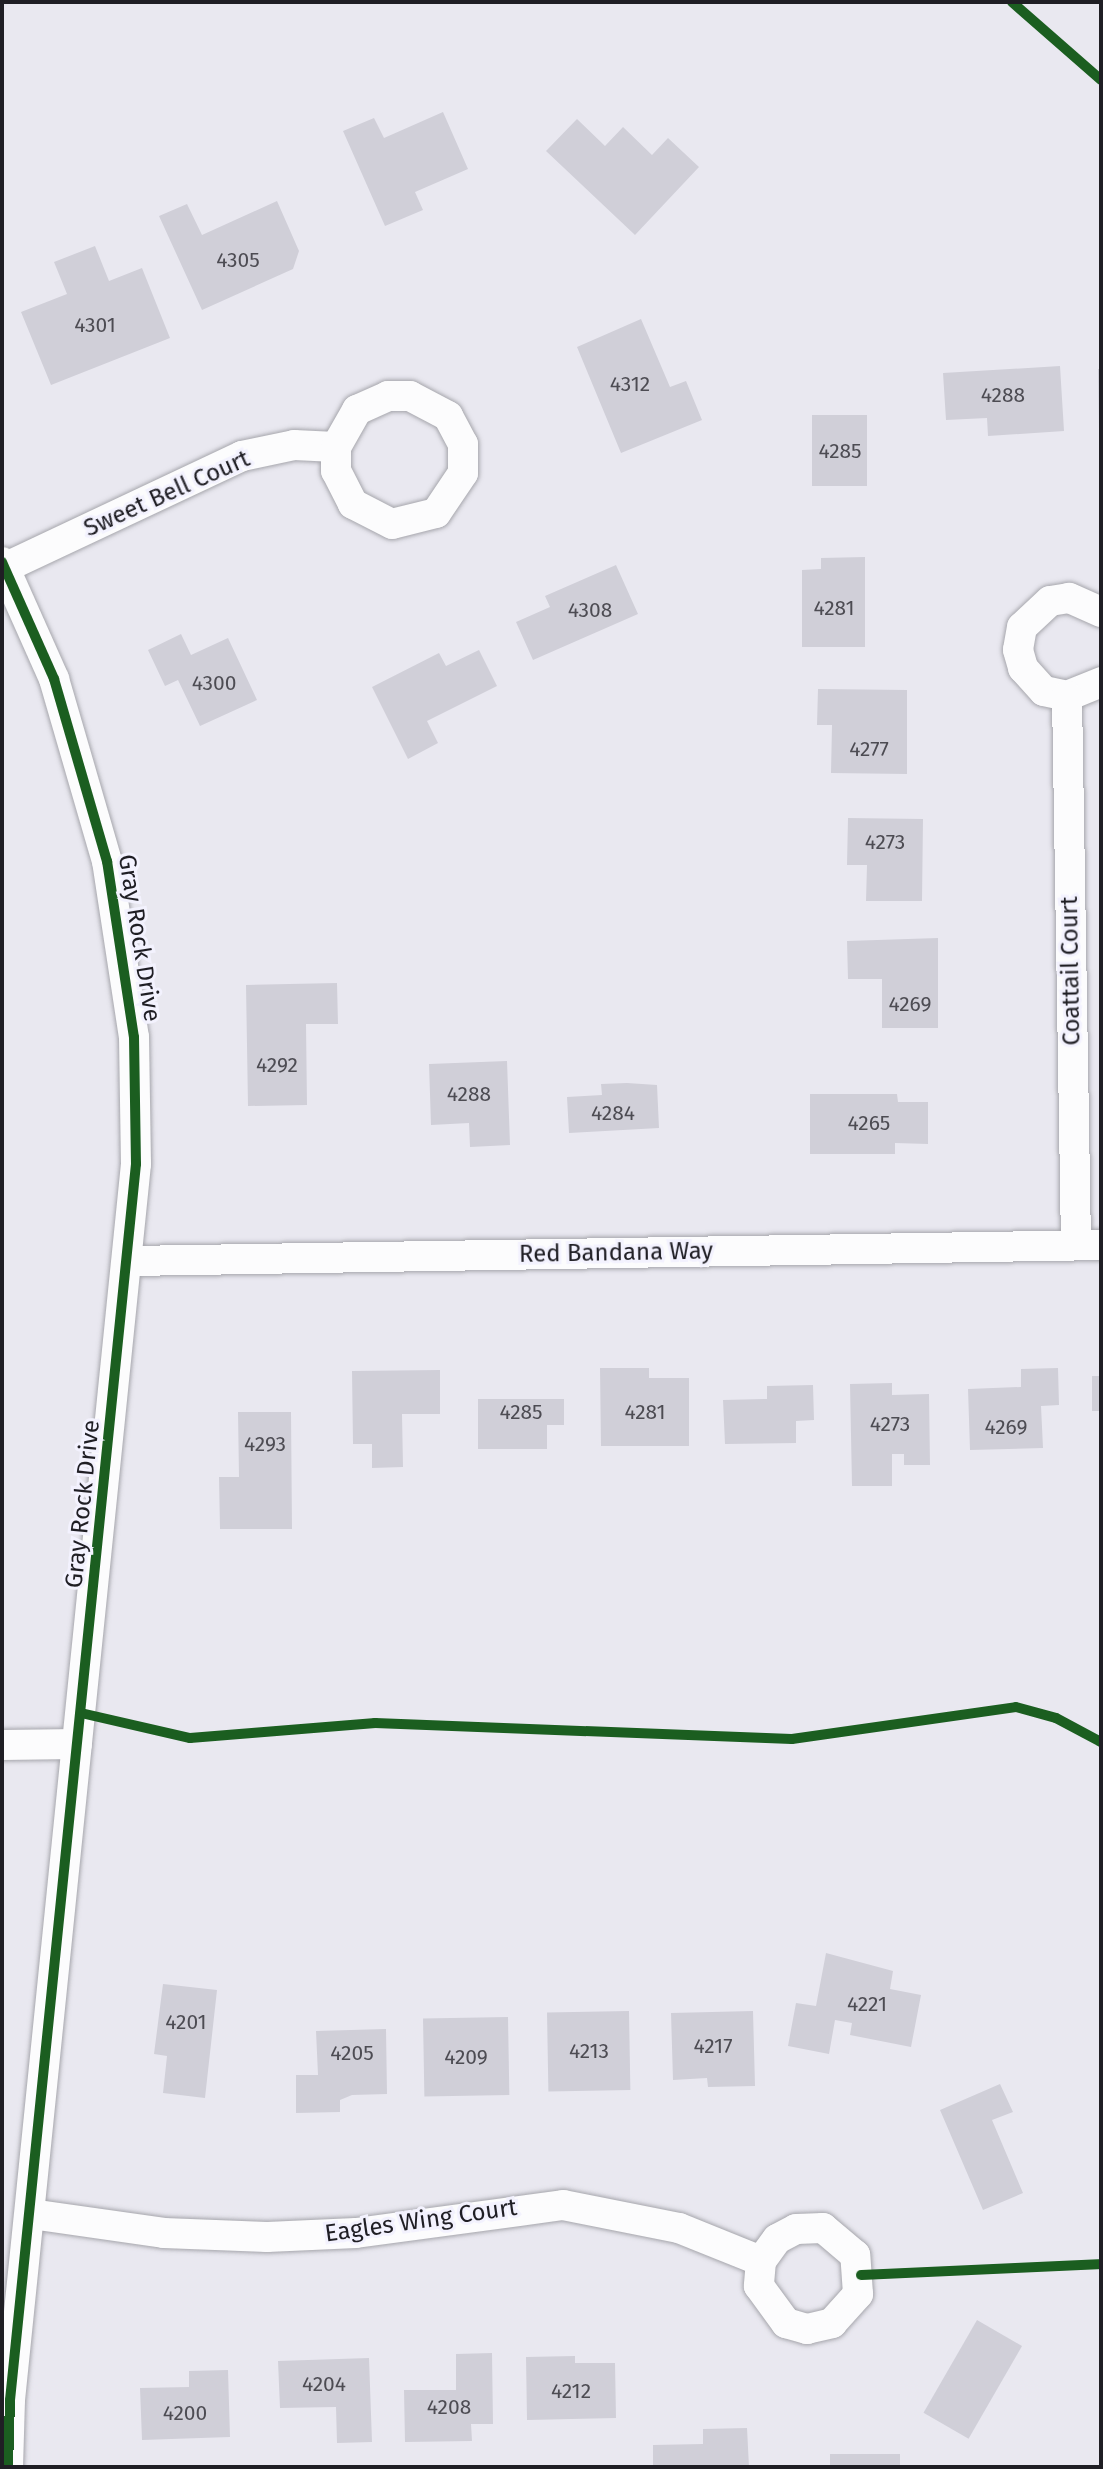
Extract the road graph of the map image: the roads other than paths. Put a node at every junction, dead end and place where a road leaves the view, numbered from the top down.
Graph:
1 (336, 447) junction
2 (3, 566) edge
3 (1101, 612) edge
4 (1101, 682) edge
5 (1067, 696) junction
6 (1089, 1245) edge
7 (130, 1261) junction
8 (77, 1744) junction
9 (2, 1745) edge
10 (31, 2214) junction
11 (761, 2261) junction
12 (8, 2467) edge

1 - 1 street
1 - 2 street, Sweet Bell Court
2 - 7 street, Gray Rock Drive
3 - 5 street
4 - 5 street
5 - 6 street, Coattail Court
6 - 7 street, Red Bandana Way
7 - 8 street, Gray Rock Drive
8 - 9 street
8 - 10 street, Gray Rock Drive
10 - 11 street, Eagles Wing Court
10 - 12 street, Gray Rock Drive
11 - 11 street

